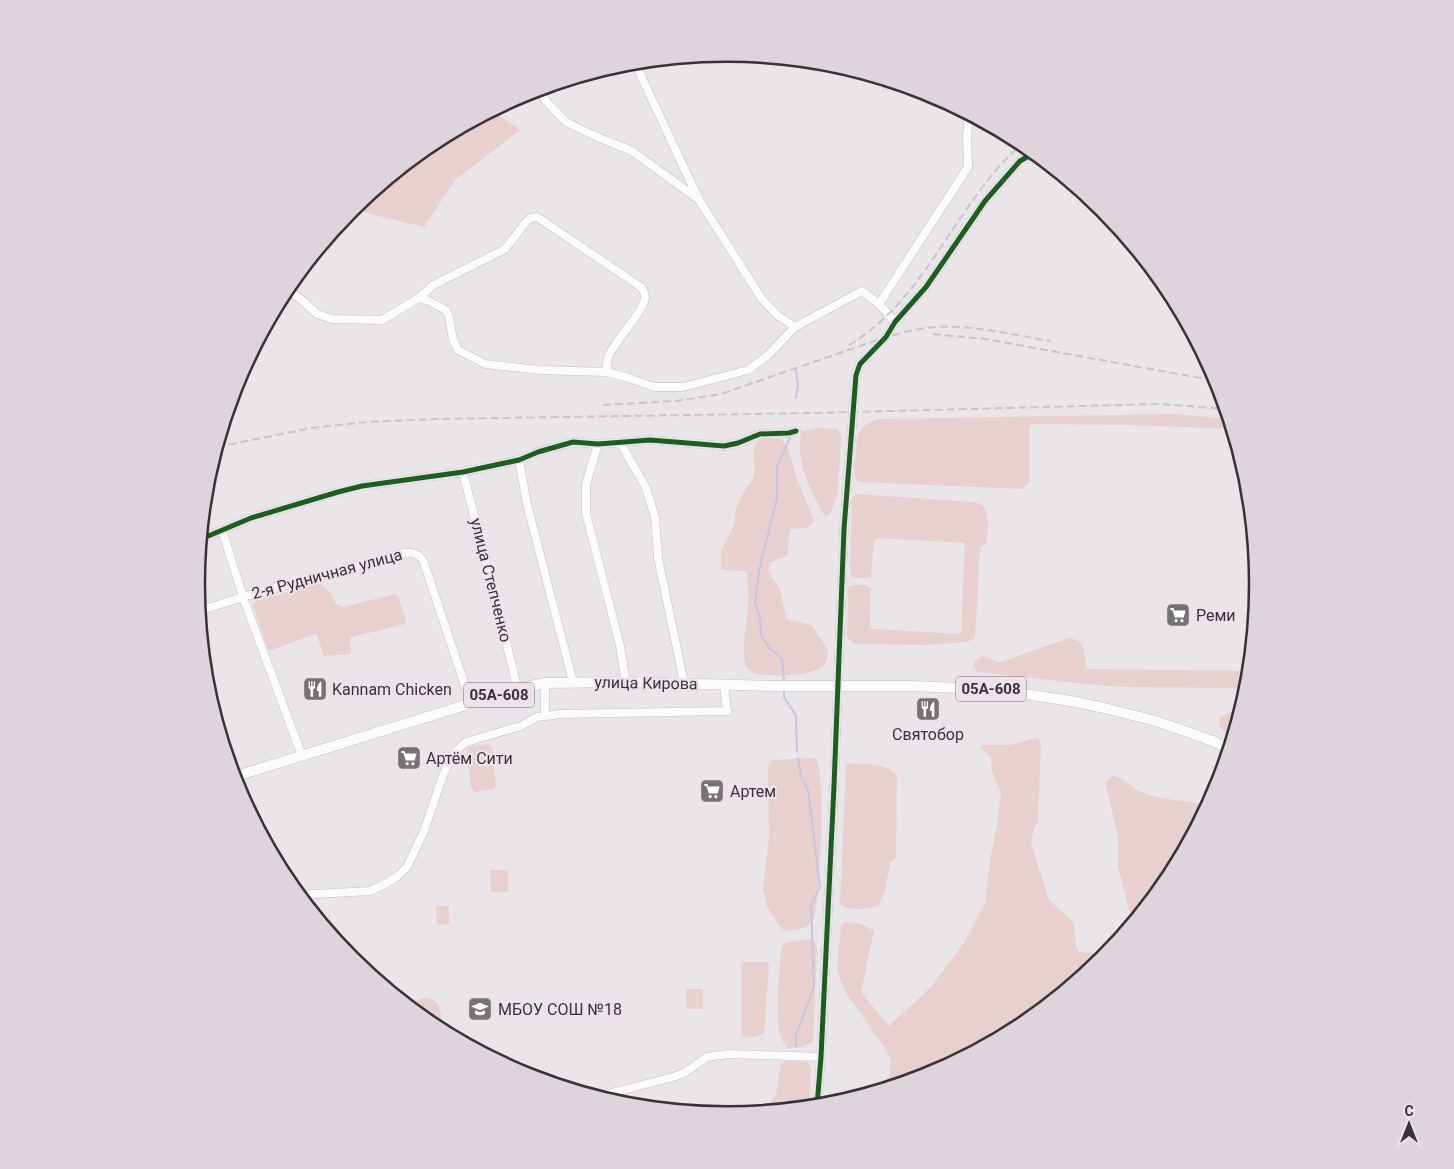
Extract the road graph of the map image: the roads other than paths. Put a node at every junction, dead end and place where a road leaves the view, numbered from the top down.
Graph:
1 (639, 71) edge
2 (543, 96) edge
3 (968, 122) edge
4 (1027, 157) edge
5 (699, 200) junction
6 (293, 294) edge
7 (419, 298) junction
8 (879, 304) junction
9 (895, 322) junction
10 (795, 327) junction
11 (606, 372) junction
12 (796, 431) dead end
13 (620, 442) junction
14 (598, 444) junction
15 (519, 460) junction
16 (463, 472) junction
17 (222, 530) junction
18 (207, 536) edge
19 (243, 597) junction
20 (206, 609) edge
21 (573, 682) junction
22 (626, 682) junction
23 (545, 683) junction
24 (684, 683) junction
25 (724, 685) junction
26 (837, 686) junction
27 (516, 690) junction
28 (471, 704) junction
29 (545, 716) junction
30 (1223, 746) edge
31 (302, 756) junction
32 (241, 774) edge
33 (307, 894) edge
34 (821, 1057) junction
35 (611, 1093) edge
36 (818, 1098) edge

1 - 5 street
2 - 5 street
3 - 8 street
4 - 9 street
5 - 10 street
6 - 7 street
7 - 11 street
7 - 11 street
8 - 9 street
8 - 10 street
9 - 26 street
10 - 11 street
12 - 13 street
13 - 14 street
13 - 24 street
14 - 15 street
14 - 22 street
15 - 16 street
15 - 21 street
16 - 17 street
16 - 27 street, улица Степченко
17 - 18 street
17 - 19 street
19 - 20 street, 2-я Рудничная улица
19 - 28 street, 2-я Рудничная улица
19 - 31 street
21 - 22 main road, улица Кирова / 05А-608
21 - 23 main road, улица Кирова / 05А-608
22 - 24 main road, улица Кирова / 05А-608
23 - 27 main road, улица Кирова / 05А-608
23 - 29 street
24 - 25 main road, улица Кирова / 05А-608
25 - 26 main road, улица Кирова / 05А-608
25 - 29 street
26 - 30 main road, улица Кирова / 05А-608
26 - 34 street
27 - 28 main road, улица Кирова / 05А-608
28 - 31 main road, улица Кирова / 05А-608
29 - 33 street
31 - 32 main road, улица Кирова / 05А-608
34 - 35 street
34 - 36 street

